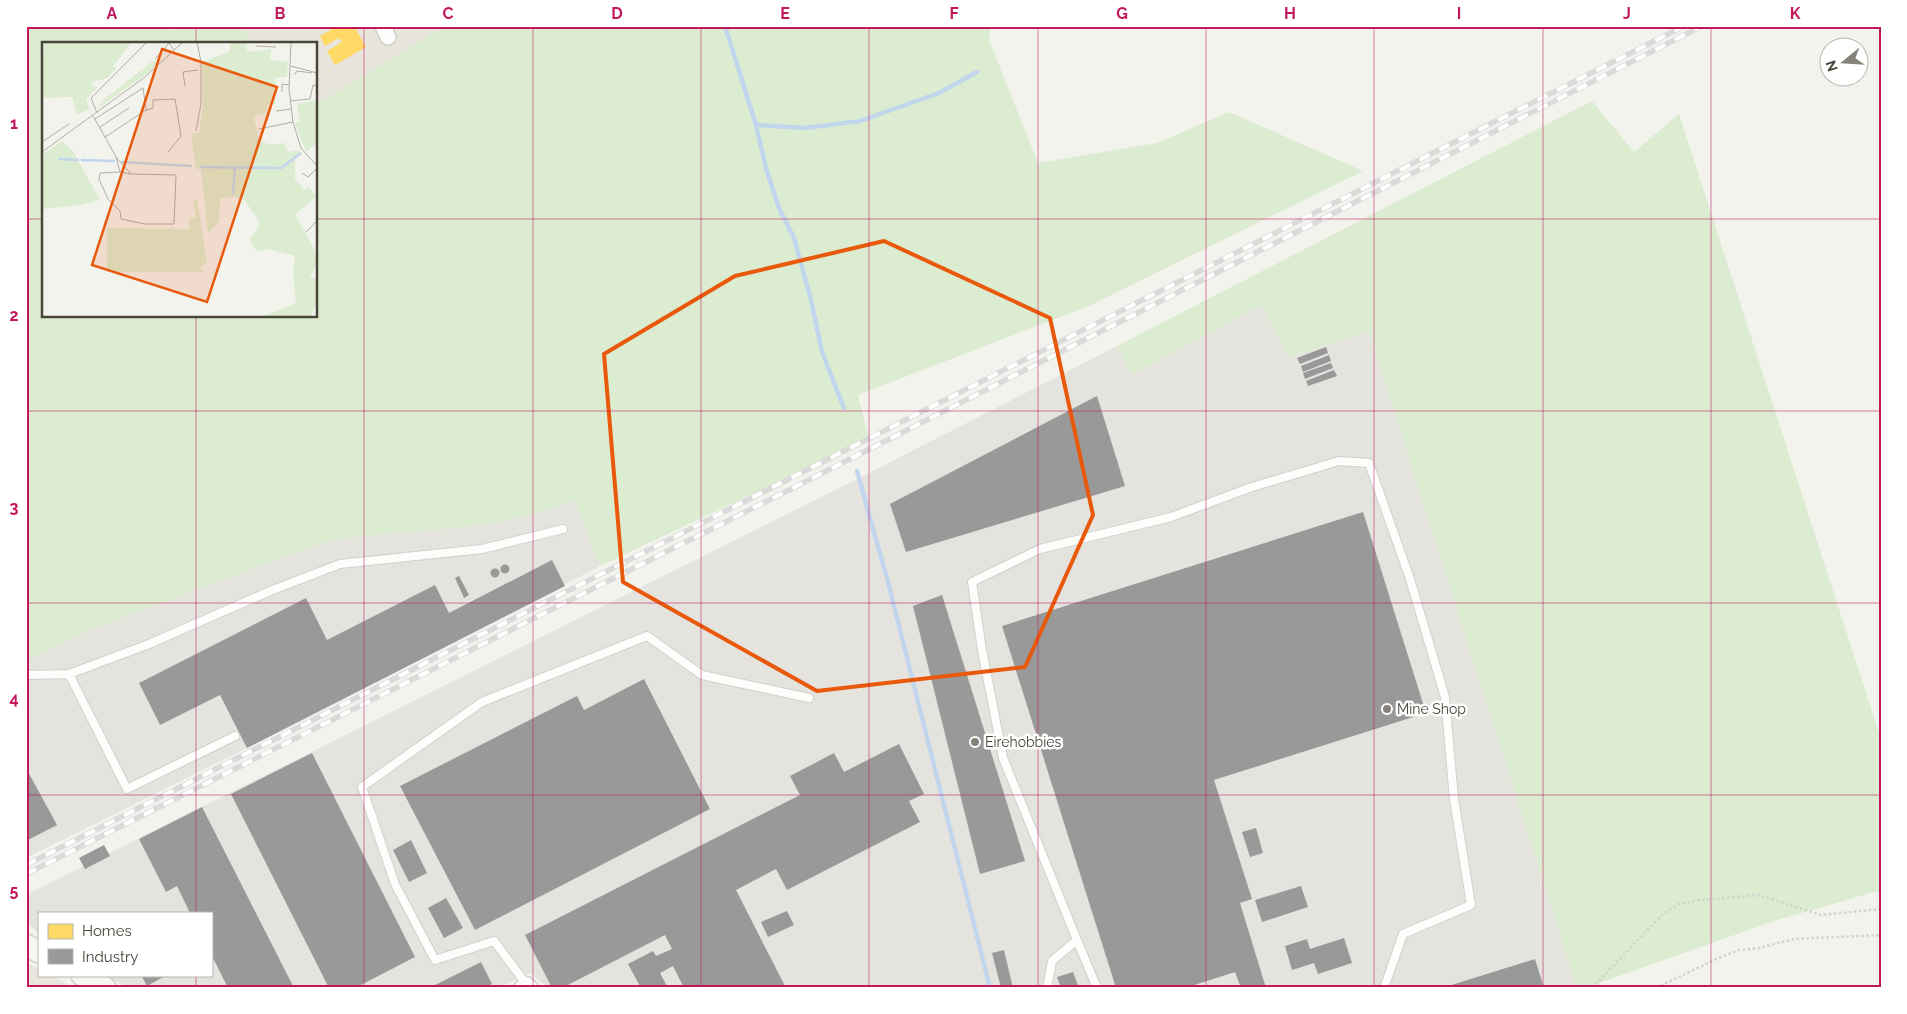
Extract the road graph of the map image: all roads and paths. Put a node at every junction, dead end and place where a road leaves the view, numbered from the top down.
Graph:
1 (563, 529) dead end
2 (68, 674) junction
3 (26, 675) edge
4 (809, 698) dead end
5 (235, 736) dead end
6 (1881, 910) edge
7 (1881, 935) edge
8 (1077, 940) junction
9 (26, 945) edge
10 (38, 951) edge
11 (84, 976) edge
12 (527, 987) edge
13 (105, 988) edge
14 (1047, 988) edge
15 (1097, 988) edge
16 (1384, 988) edge
17 (1592, 988) edge
18 (1656, 988) edge

1 - 2 lane
2 - 3 lane
2 - 5 lane
4 - 12 lane
6 - 17 path
7 - 18 path
8 - 14 lane
8 - 15 lane
8 - 16 lane
9 - 10 main road
11 - 13 main road

